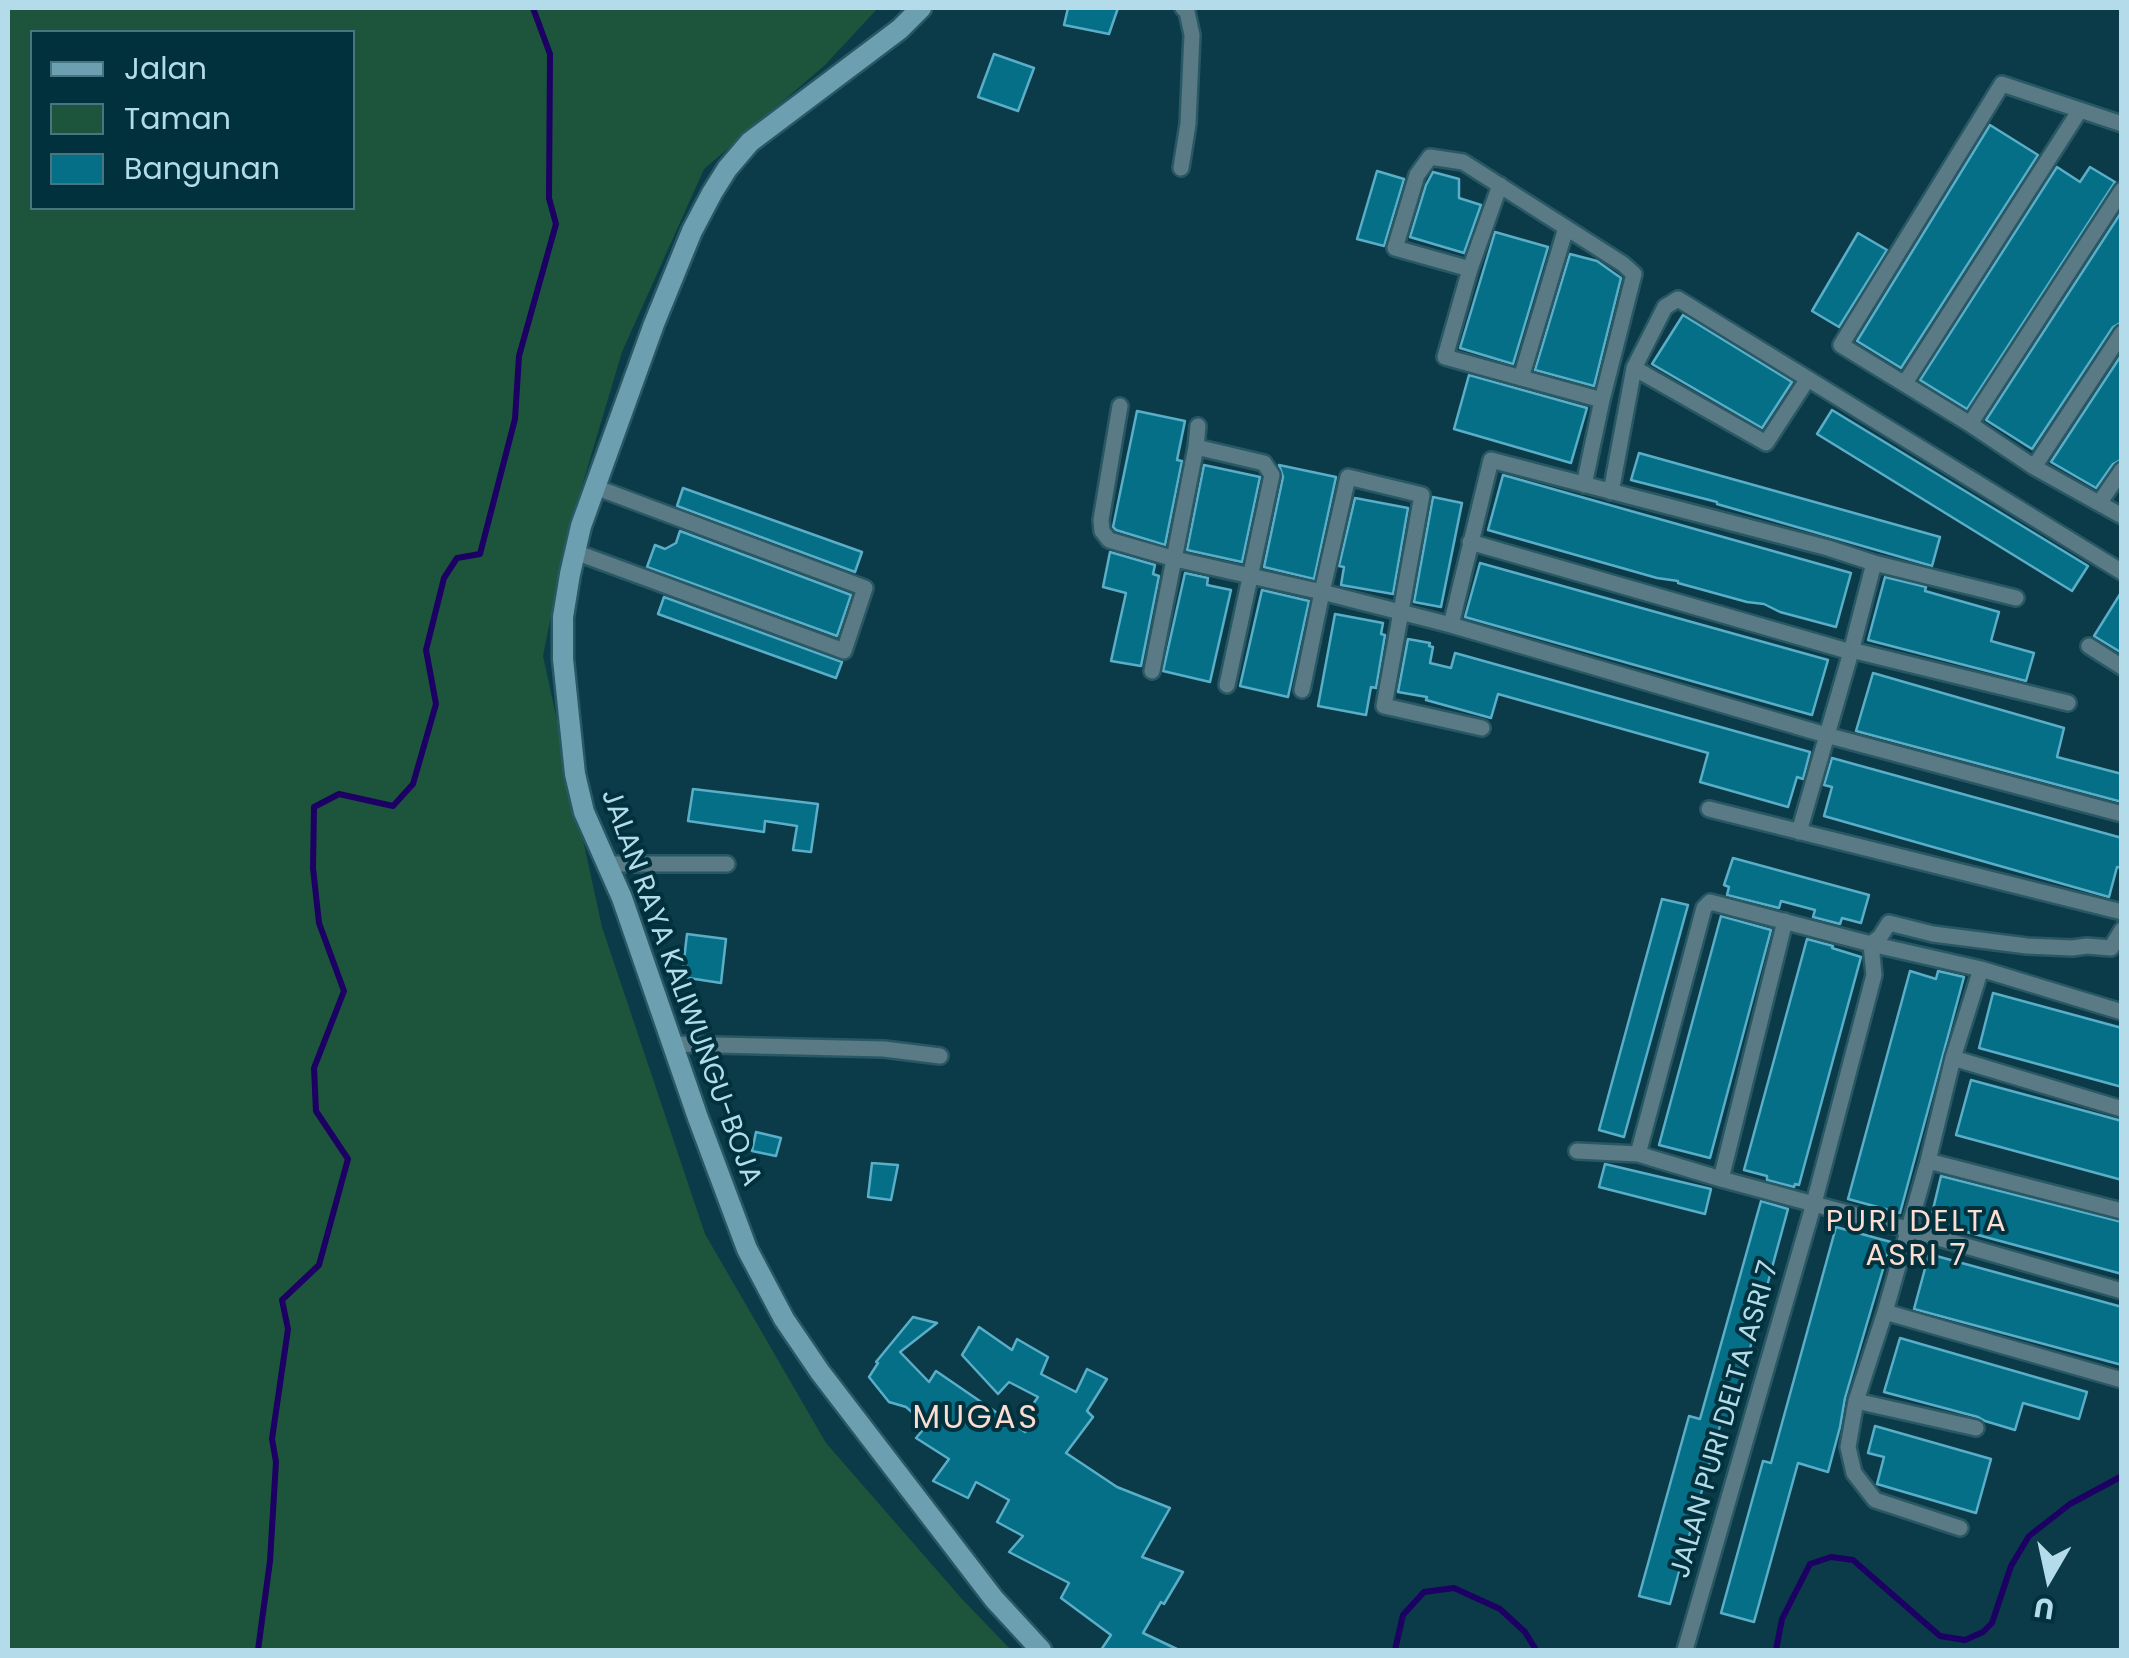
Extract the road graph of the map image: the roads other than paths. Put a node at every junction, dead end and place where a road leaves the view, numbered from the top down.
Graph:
1 (921, 8) edge
2 (1183, 8) edge
3 (2080, 110) junction
4 (2122, 124) edge
5 (1181, 168) dead end
6 (1500, 185) junction
7 (2122, 190) edge
8 (1566, 228) junction
9 (1470, 269) junction
10 (2122, 334) edge
11 (1634, 368) junction
12 (1521, 378) junction
13 (1807, 380) junction
14 (1905, 383) junction
15 (1602, 400) junction
16 (1120, 406) dead end
17 (1970, 424) junction
18 (1198, 426) dead end
19 (1196, 447) junction
20 (2034, 467) junction
21 (2122, 470) edge
22 (1584, 484) junction
23 (595, 486) junction
24 (1611, 492) junction
25 (2100, 502) junction
26 (2122, 516) edge
27 (1470, 542) junction
28 (575, 552) junction
29 (1175, 559) junction
30 (1874, 562) junction
31 (2122, 572) edge
32 (1250, 576) junction
33 (1322, 592) junction
34 (2016, 598) dead end
35 (1401, 612) junction
36 (1451, 625) junction
37 (2089, 646) dead end
38 (1851, 652) junction
39 (2122, 667) edge
40 (1152, 671) dead end
41 (1227, 685) dead end
42 (1302, 690) dead end
43 (2068, 703) dead end
44 (1482, 728) dead end
45 (1826, 735) junction
46 (1709, 810) dead end
47 (2122, 814) edge
48 (1798, 832) junction
49 (605, 864) junction
50 (728, 864) dead end
51 (2122, 912) edge
52 (1786, 921) junction
53 (2122, 930) edge
54 (1871, 944) junction
55 (1980, 970) junction
56 (2122, 1012) edge
57 (674, 1044) junction
58 (940, 1056) dead end
59 (1953, 1058) junction
60 (2122, 1109) edge
61 (1578, 1151) dead end
62 (1638, 1154) junction
63 (1928, 1160) junction
64 (1721, 1180) junction
65 (1814, 1203) junction
66 (2122, 1212) edge
67 (1907, 1229) junction
68 (2122, 1291) edge
69 (1885, 1312) junction
70 (2122, 1380) edge
71 (1856, 1401) junction
72 (1976, 1428) dead end
73 (1960, 1528) dead end
74 (1041, 1650) edge
75 (1686, 1650) edge

1 - 23 main road, JALAN RAYA KALIWUNGU-BOJA
2 - 5 street
3 - 4 street
3 - 14 street
3 - 14 street
6 - 8 street
6 - 9 street
6 - 9 street
7 - 17 street
8 - 12 street
8 - 15 street
9 - 12 street
10 - 20 street
11 - 13 street
11 - 13 street
11 - 24 street
12 - 15 street
13 - 31 street
14 - 17 street
15 - 22 street
16 - 29 street
17 - 20 street
18 - 19 street
19 - 29 street
19 - 32 street
20 - 25 street
21 - 25 street
22 - 24 street
22 - 27 street
23 - 28 main road, JALAN RAYA KALIWUNGU-BOJA
23 - 28 street
24 - 30 street
25 - 26 street
27 - 36 street
27 - 38 street
28 - 49 main road, JALAN RAYA KALIWUNGU-BOJA
29 - 32 street
29 - 40 street
30 - 34 street
30 - 38 street
32 - 33 street
32 - 41 street
33 - 35 street
33 - 35 street
33 - 42 street
35 - 36 street
35 - 44 street
36 - 45 street
37 - 39 street
38 - 43 street
38 - 45 street
45 - 47 street
45 - 48 street
46 - 48 street
48 - 51 street
49 - 50 street
49 - 57 main road, JALAN RAYA KALIWUNGU-BOJA
52 - 54 street
52 - 62 street
52 - 64 street
53 - 54 street
54 - 55 street
54 - 65 street, JALAN PURI DELTA ASRI 7
55 - 56 street
55 - 59 street
57 - 58 street
57 - 74 main road, JALAN RAYA KALIWUNGU-BOJA
59 - 60 street
59 - 63 street
61 - 62 street
62 - 64 street
63 - 66 street
63 - 67 street
64 - 65 street
65 - 67 street
65 - 75 street, JALAN PURI DELTA ASRI 7
67 - 68 street
67 - 69 street
69 - 70 street
69 - 71 street
71 - 72 street
71 - 73 street

